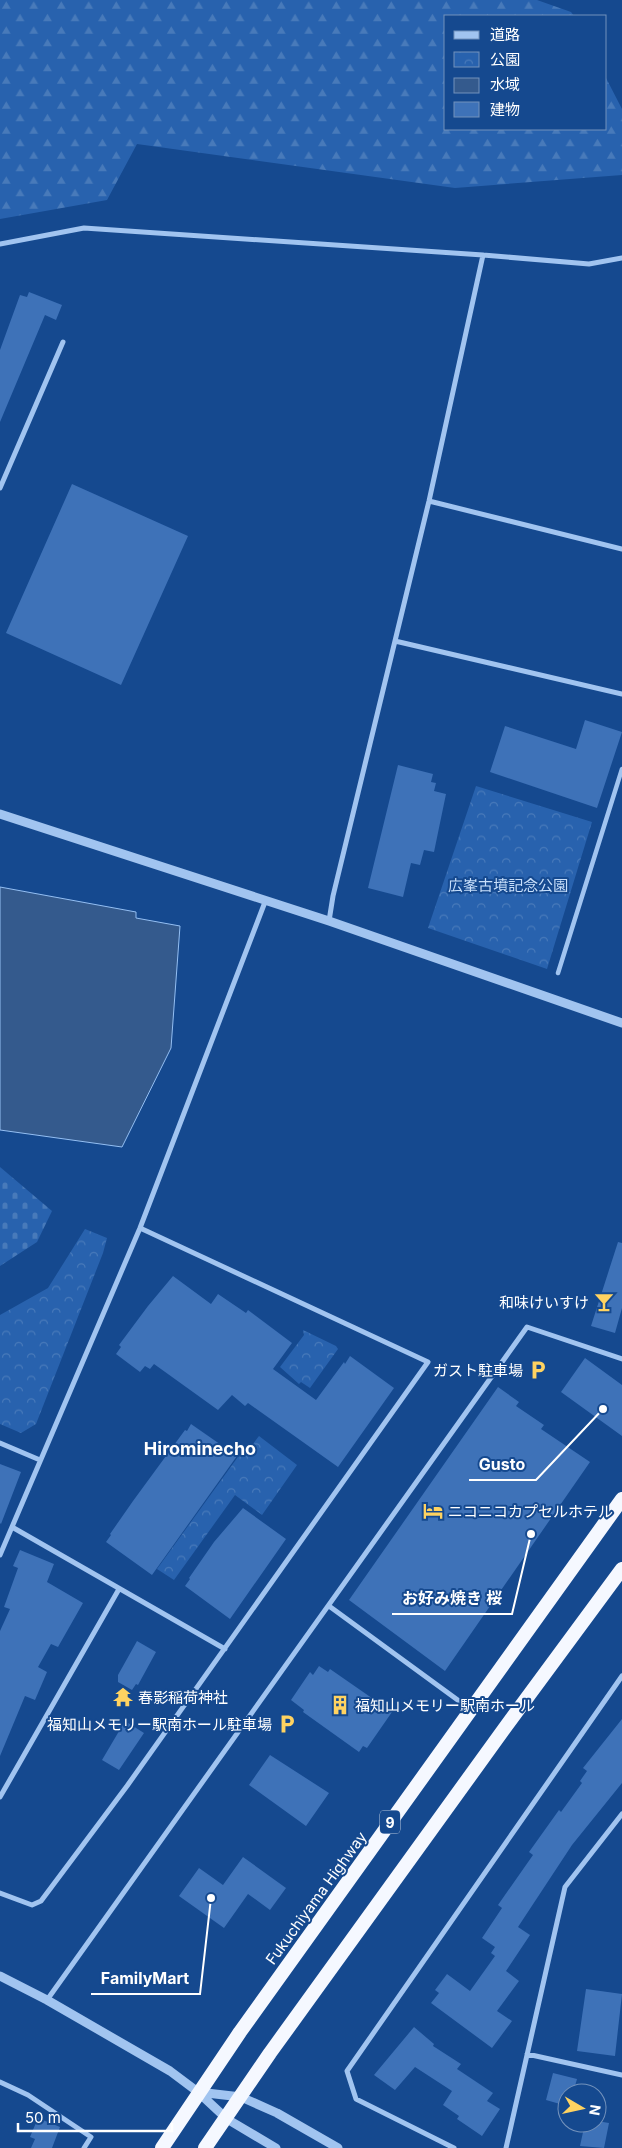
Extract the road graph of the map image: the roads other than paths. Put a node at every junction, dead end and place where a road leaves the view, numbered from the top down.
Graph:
1 (0, 244) edge
2 (483, 255) junction
3 (622, 258) edge
4 (63, 342) dead end
5 (1, 485) edge
6 (429, 501) junction
7 (622, 549) edge
8 (395, 641) junction
9 (622, 694) edge
10 (622, 769) edge
11 (0, 814) edge
12 (265, 902) junction
13 (329, 921) junction
14 (558, 973) dead end
15 (622, 1023) edge
16 (140, 1228) junction
17 (622, 1359) edge
18 (0, 1443) edge
19 (40, 1460) junction
20 (622, 1499) edge
21 (12, 1527) junction
22 (0, 1555) edge
23 (622, 1569) edge
24 (118, 1589) junction
25 (329, 1606) junction
26 (225, 1650) junction
27 (622, 1676) edge
28 (471, 1710) junction
29 (0, 1797) edge
30 (622, 1814) edge
31 (620, 1821) edge
32 (0, 1893) edge
33 (0, 1976) edge
34 (46, 2000) junction
35 (527, 2054) junction
36 (622, 2075) edge
37 (0, 2082) edge
38 (198, 2092) junction
39 (241, 2097) junction
40 (226, 2118) junction
41 (84, 2148) edge
42 (162, 2148) edge
43 (205, 2148) edge
44 (276, 2148) edge
45 (338, 2148) edge
46 (454, 2148) edge
47 (506, 2148) edge

1 - 2 street
2 - 3 street
2 - 6 street
4 - 5 street
6 - 7 street
6 - 8 street
8 - 9 street
8 - 13 street
10 - 14 street
11 - 12 street
12 - 13 street
12 - 16 street
13 - 15 street
16 - 19 street
16 - 26 street
17 - 25 street
18 - 19 street
19 - 21 street
20 - 28 highway, Fukuchiyama Highway / 9
21 - 22 street
21 - 24 street
23 - 39 highway
24 - 26 street
24 - 29 street
25 - 28 street
25 - 34 street
26 - 32 street
27 - 46 street
28 - 38 highway, Fukuchiyama Highway / 9
30 - 31 street
31 - 35 street
33 - 34 street
34 - 38 street
35 - 36 street
35 - 47 street
37 - 41 street
38 - 39 street
38 - 40 street
38 - 42 highway, Fukuchiyama Highway / 9
39 - 40 highway
39 - 45 street
40 - 43 highway
40 - 44 street

